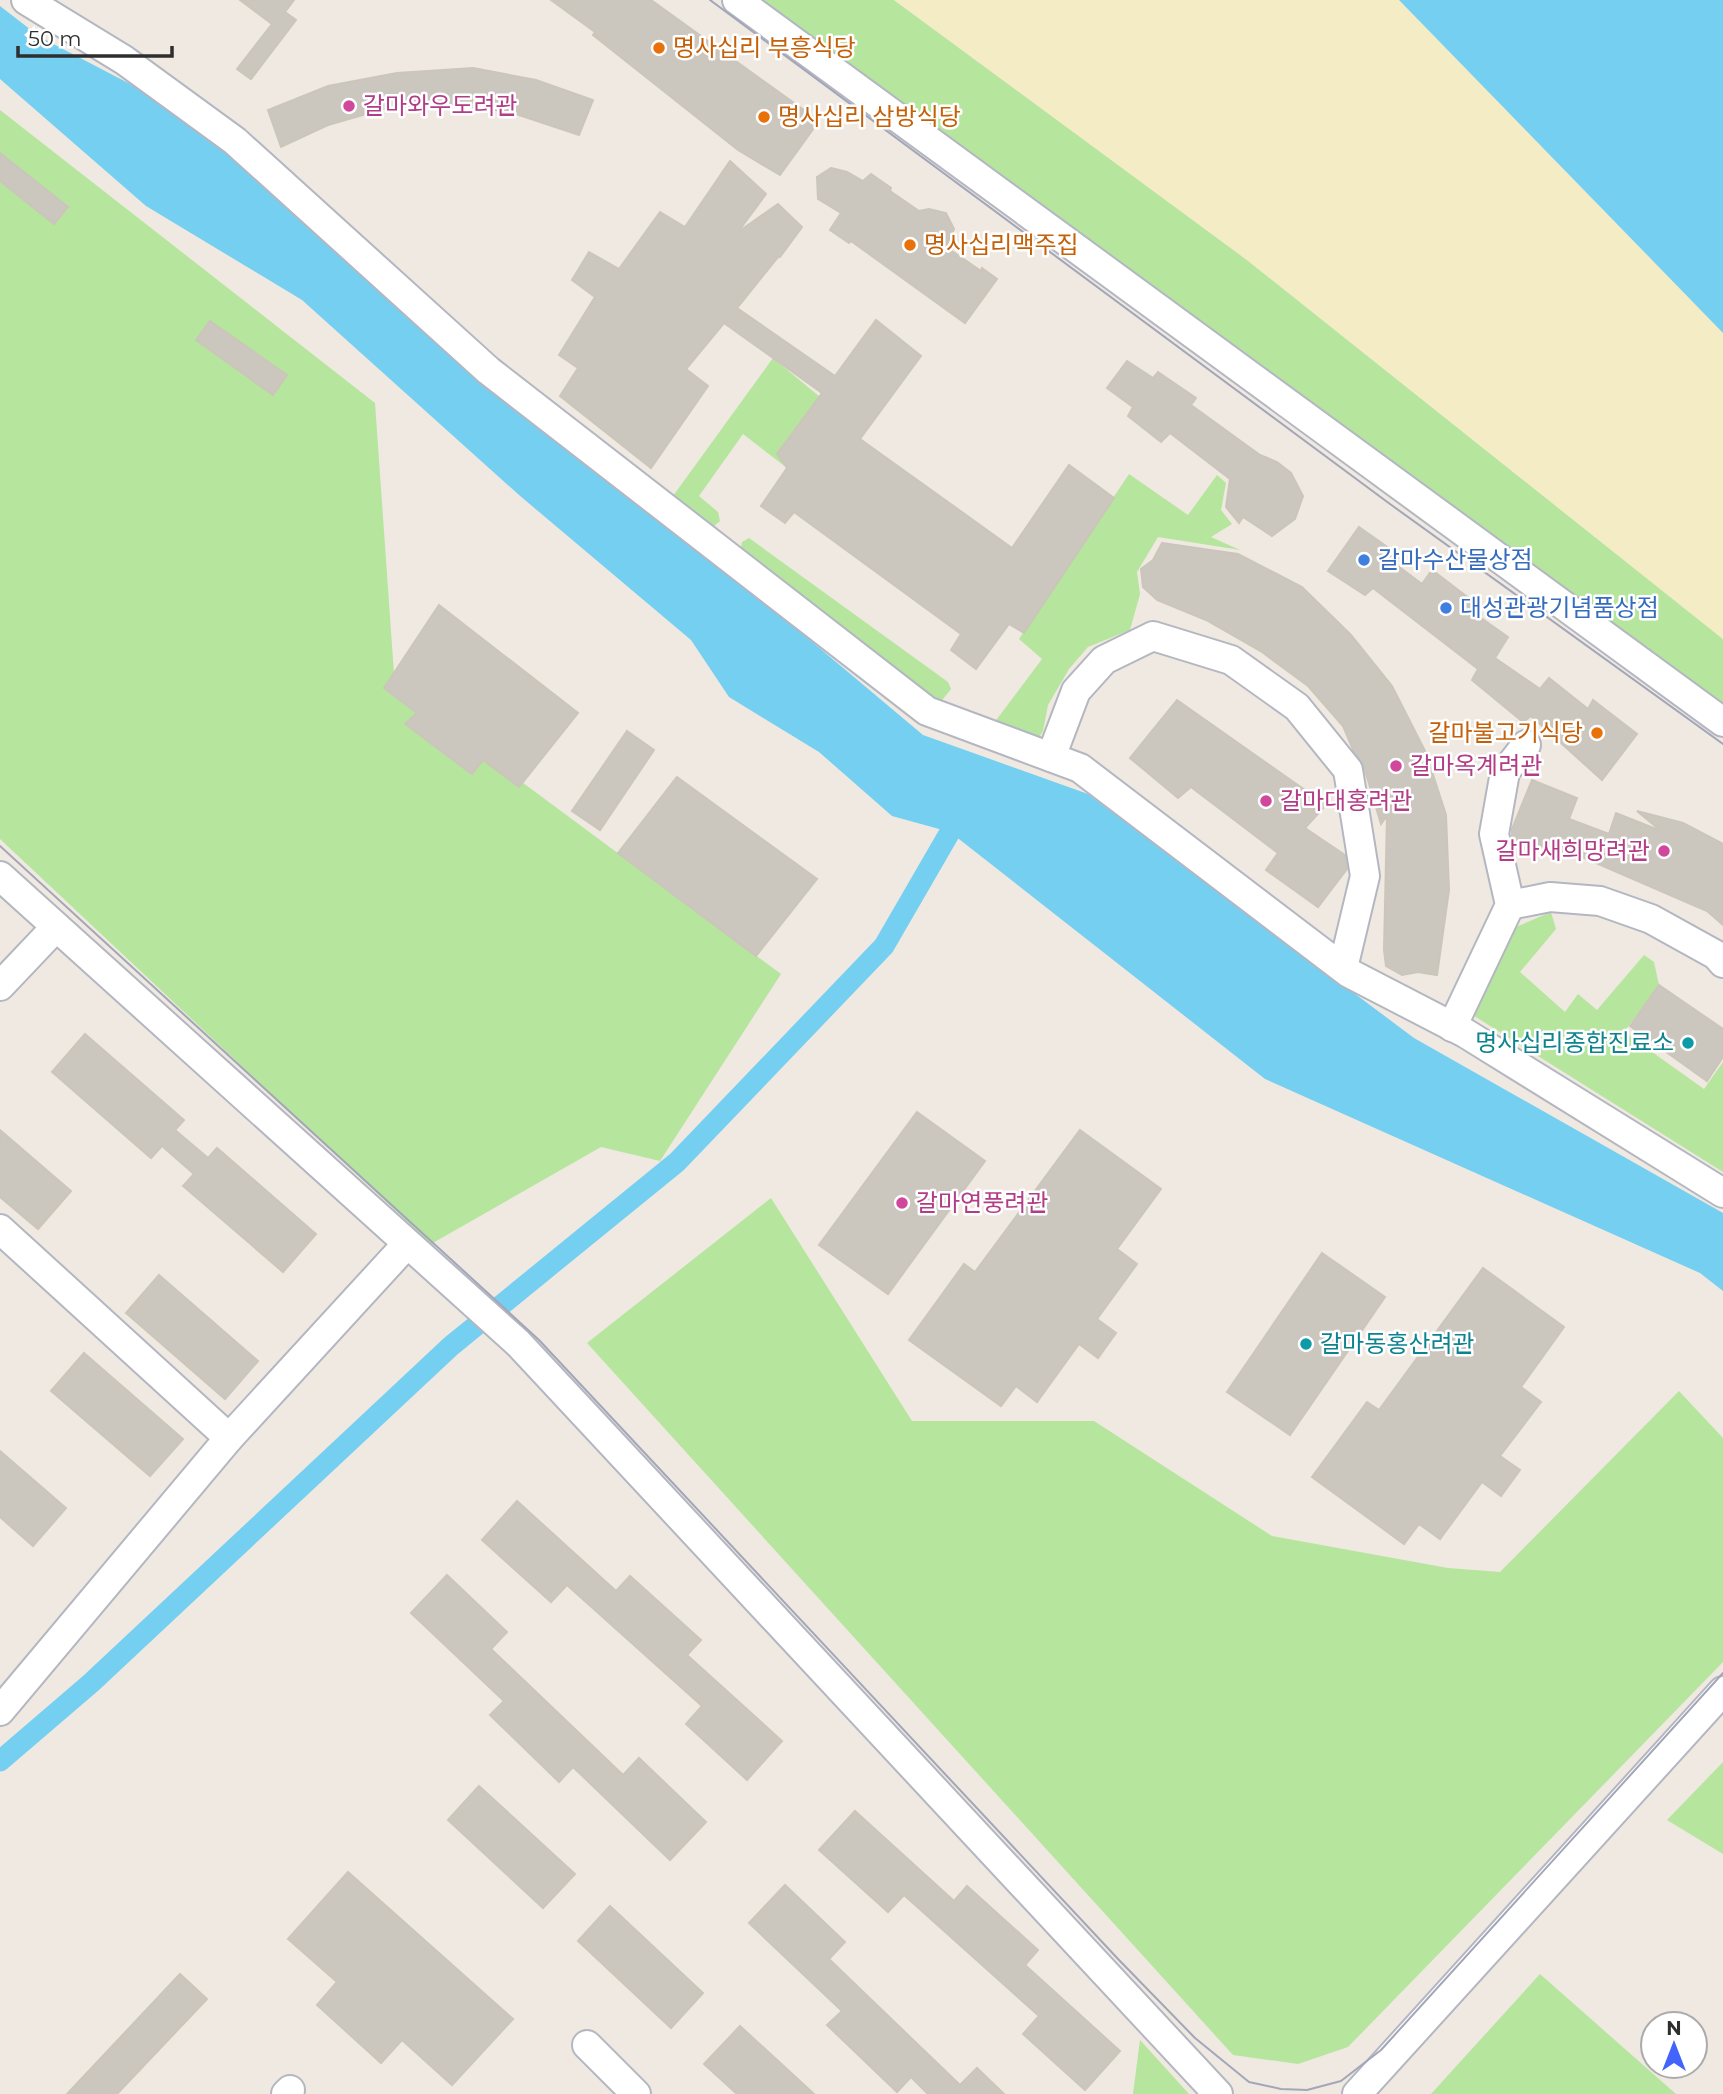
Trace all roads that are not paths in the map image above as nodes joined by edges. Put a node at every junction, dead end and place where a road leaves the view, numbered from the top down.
1 (26, 0) edge
2 (737, 0) edge
3 (1723, 722) edge
4 (1526, 745) dead end
5 (1051, 757) junction
6 (0, 876) edge
7 (1510, 905) junction
8 (56, 927) junction
9 (1723, 963) edge
10 (1343, 968) junction
11 (0, 986) edge
12 (1452, 1027) junction
13 (1723, 1193) edge
14 (0, 1229) edge
15 (407, 1244) junction
16 (229, 1438) junction
17 (1723, 1691) edge
18 (0, 1711) edge
19 (587, 2045) dead end
20 (636, 2094) edge
21 (1218, 2094) edge
22 (1357, 2094) edge

1 - 5 street
2 - 3 street
4 - 7 street
5 - 10 street
5 - 10 street
6 - 8 street
7 - 9 street
7 - 12 street
8 - 11 street
8 - 15 street
10 - 12 street
12 - 13 street
14 - 16 street
15 - 16 street
15 - 21 street
16 - 18 street
17 - 22 street
19 - 20 street

